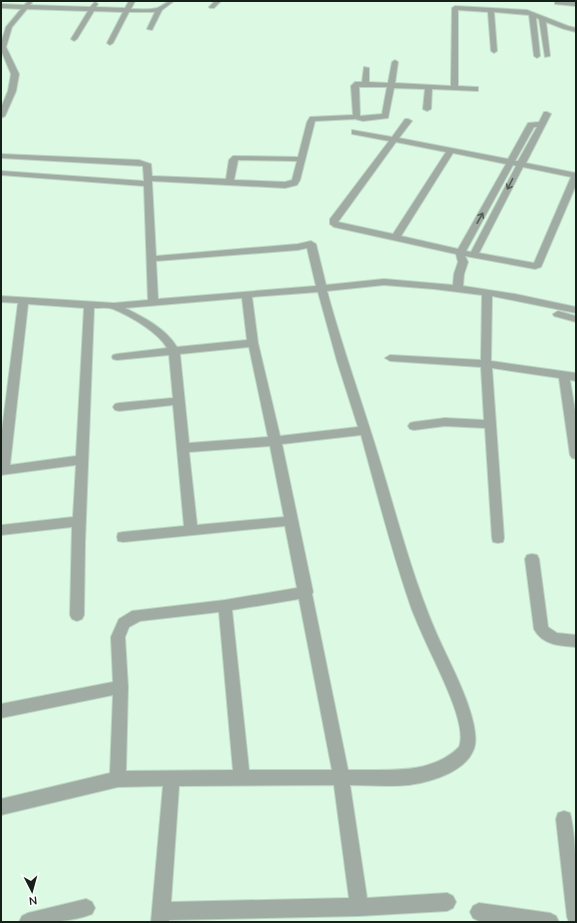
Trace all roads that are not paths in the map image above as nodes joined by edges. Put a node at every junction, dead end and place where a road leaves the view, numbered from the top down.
1 (31, 1) edge
2 (97, 1) edge
3 (132, 1) edge
4 (171, 1) edge
5 (218, 1) edge
6 (557, 3) dead end
7 (576, 4) edge
8 (1, 6) edge
9 (26, 7) junction
10 (212, 7) dead end
11 (92, 9) junction
12 (127, 10) junction
13 (159, 10) junction
14 (491, 10) junction
15 (532, 14) junction
16 (542, 18) junction
17 (150, 29) dead end
18 (576, 30) edge
19 (74, 39) dead end
20 (110, 43) dead end
21 (536, 46) junction
22 (546, 46) junction
23 (2, 48) edge
24 (494, 50) dead end
25 (537, 56) dead end
26 (547, 56) dead end
27 (395, 62) dead end
28 (366, 68) dead end
29 (365, 84) junction
30 (390, 85) junction
31 (429, 87) junction
32 (455, 88) junction
33 (475, 89) dead end
34 (3, 106) edge
35 (427, 109) dead end
36 (547, 114) dead end
37 (1, 116) edge
38 (355, 117) junction
39 (408, 122) dead end
40 (541, 124) junction
41 (355, 132) dead end
42 (395, 139) junction
43 (451, 150) junction
44 (1, 156) edge
45 (301, 159) junction
46 (511, 162) junction
47 (520, 164) junction
48 (104, 171) junction
49 (1, 173) edge
50 (576, 175) edge
51 (148, 181) junction
52 (230, 182) junction
53 (395, 238) junction
54 (461, 252) junction
55 (474, 255) junction
56 (152, 259) junction
57 (462, 262) junction
58 (355, 286) junction
59 (458, 288) junction
60 (321, 289) junction
61 (247, 295) junction
62 (487, 296) junction
63 (1, 299) edge
64 (23, 300) junction
65 (153, 303) junction
66 (89, 305) junction
67 (114, 306) junction
68 (576, 310) edge
69 (576, 319) edge
70 (253, 343) junction
71 (174, 350) junction
72 (117, 357) dead end
73 (390, 358) dead end
74 (486, 364) junction
75 (564, 375) junction
76 (576, 377) edge
77 (179, 401) junction
78 (119, 407) dead end
79 (490, 424) junction
80 (414, 426) dead end
81 (365, 430) junction
82 (275, 441) junction
83 (183, 448) junction
84 (576, 455) edge
85 (81, 460) junction
86 (2, 471) edge
87 (79, 521) junction
88 (291, 521) junction
89 (2, 530) dead end
90 (191, 531) junction
91 (123, 537) dead end
92 (498, 538) dead end
93 (532, 559) dead end
94 (306, 592) junction
95 (225, 606) junction
96 (77, 616) dead end
97 (576, 641) edge
98 (121, 687) junction
99 (1, 711) edge
100 (341, 776) junction
101 (242, 778) junction
102 (118, 779) junction
103 (172, 779) junction
104 (1, 807) edge
105 (564, 819) dead end
106 (447, 902) dead end
107 (359, 907) junction
108 (86, 908) dead end
109 (479, 912) dead end
110 (161, 916) edge
111 (576, 917) edge
112 (28, 922) edge
113 (550, 922) edge

1 - 9 street
2 - 11 street
3 - 12 street
4 - 13 street
5 - 10 street
6 - 7 street
8 - 9 street
9 - 11 street
9 - 23 street
11 - 12 street
11 - 19 street
12 - 13 street
12 - 20 street
13 - 17 street
14 - 15 street
14 - 24 street
14 - 32 street
15 - 16 street
15 - 21 street
16 - 18 street
16 - 22 street
21 - 22 street
21 - 25 street
22 - 26 street
23 - 34 street
27 - 30 street
28 - 29 street
29 - 30 street
29 - 38 street
30 - 31 street
30 - 38 street
31 - 32 street
31 - 35 street
32 - 33 street
34 - 37 street
36 - 40 street
38 - 45 street
39 - 42 street
40 - 46 street
40 - 47 street
41 - 42 street
42 - 43 street
42 - 53 street
43 - 46 street
43 - 53 street
44 - 48 street
45 - 52 street
45 - 52 street
46 - 47 street
54 -> 46 street
47 - 50 street
47 -> 55 street
48 - 49 street
48 - 51 street
48 - 51 street
50 - 55 street
51 - 52 street
51 - 56 street
53 - 54 street
54 - 55 street
54 - 57 street
55 - 57 street
56 - 60 street
56 - 65 street
57 - 59 street
58 - 59 street
58 - 60 street
58 - 62 street
59 - 62 street
60 - 61 street
60 - 81 street
61 - 65 street
61 - 70 street
62 - 68 street
62 - 69 street
62 - 74 street
63 - 64 street
64 - 66 street
64 - 86 street
65 - 67 street
66 - 67 street
66 - 85 street
67 - 71 street
70 - 71 street
70 - 82 street
71 - 72 street
71 - 77 street
73 - 74 street
74 - 75 street
74 - 79 street
75 - 76 street
75 - 84 street
77 - 78 street
77 - 83 street
79 - 80 street
79 - 92 street
81 - 82 street
81 - 100 street
82 - 83 street
82 - 88 street
83 - 90 street
85 - 86 street
85 - 87 street
87 - 89 street
87 - 96 street
88 - 90 street
88 - 94 street
90 - 91 street
93 - 97 street
94 - 95 street
94 - 100 street
95 - 98 street
95 - 101 street
98 - 99 street
98 - 102 street
100 - 101 street
100 - 107 street
101 - 103 street
102 - 103 street
102 - 104 street
103 - 110 street
105 - 111 street
106 - 107 street
107 - 110 street
108 - 112 street
109 - 113 street

